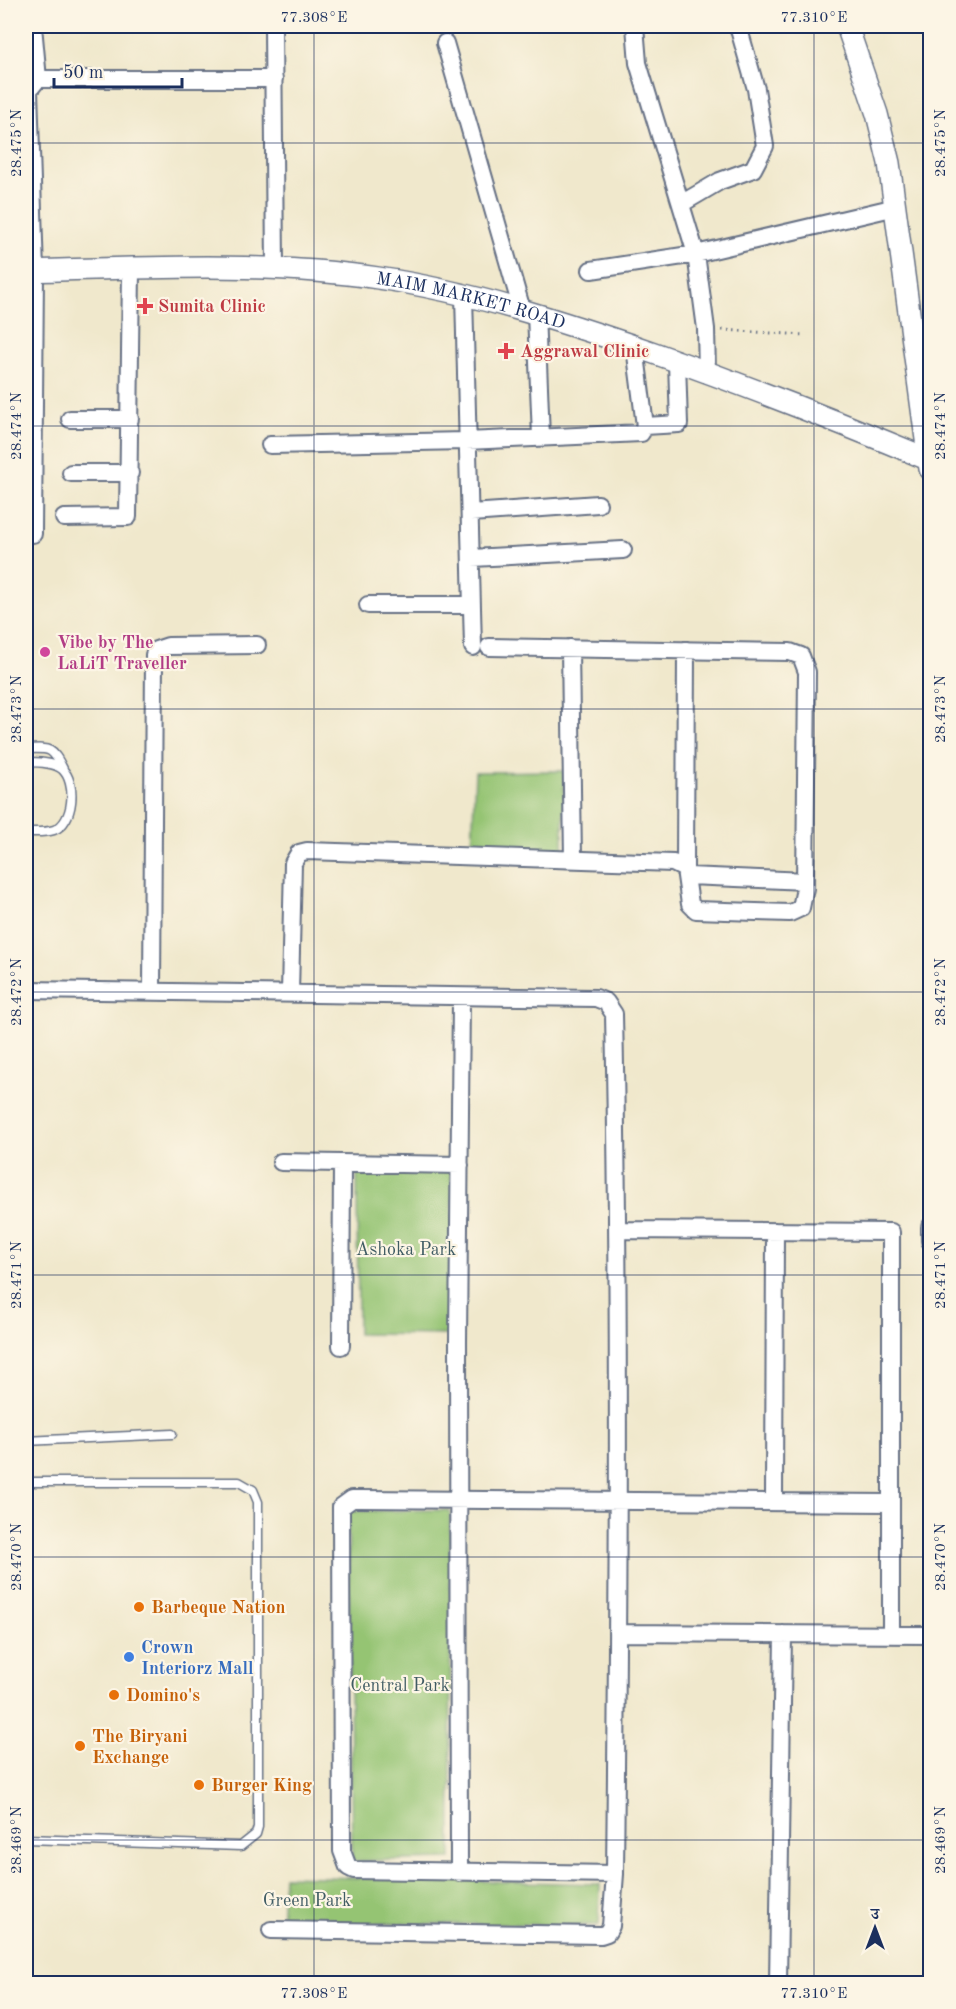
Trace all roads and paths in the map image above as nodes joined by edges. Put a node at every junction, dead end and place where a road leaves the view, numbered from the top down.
1 (33, 26) edge
2 (273, 26) edge
3 (635, 26) edge
4 (738, 26) edge
5 (847, 26) edge
6 (445, 43) dead end
7 (38, 79) junction
8 (274, 79) junction
9 (681, 204) junction
10 (896, 207) junction
11 (29, 218) edge
12 (696, 254) junction
13 (131, 269) junction
14 (274, 269) junction
15 (591, 270) dead end
16 (30, 271) edge
17 (464, 295) junction
18 (529, 311) junction
19 (706, 329) junction
20 (805, 335) dead end
21 (635, 347) junction
22 (677, 362) junction
23 (707, 372) junction
24 (70, 419) dead end
25 (130, 419) junction
26 (645, 426) junction
27 (541, 437) junction
28 (466, 441) junction
29 (270, 445) dead end
30 (930, 463) edge
31 (71, 473) dead end
32 (130, 473) junction
33 (598, 504) dead end
34 (471, 513) junction
35 (64, 518) dead end
36 (33, 534) dead end
37 (623, 550) dead end
38 (471, 558) junction
39 (368, 605) dead end
40 (472, 605) junction
41 (257, 645) dead end
42 (570, 648) junction
43 (686, 650) junction
44 (26, 749) edge
45 (26, 762) edge
46 (63, 770) junction
47 (26, 832) edge
48 (573, 859) junction
49 (687, 873) junction
50 (805, 881) junction
51 (26, 990) edge
52 (152, 991) junction
53 (290, 993) junction
54 (461, 997) junction
55 (281, 1162) dead end
56 (342, 1163) junction
57 (460, 1165) junction
58 (930, 1227) edge
59 (618, 1230) junction
60 (775, 1231) junction
61 (930, 1241) edge
62 (341, 1346) dead end
63 (172, 1434) dead end
64 (26, 1441) edge
65 (26, 1482) edge
66 (459, 1499) junction
67 (618, 1500) junction
68 (774, 1501) junction
69 (889, 1503) junction
70 (617, 1633) junction
71 (891, 1633) junction
72 (783, 1634) junction
73 (930, 1635) edge
74 (26, 1839) edge
75 (459, 1873) junction
76 (615, 1874) junction
77 (271, 1930) dead end
78 (778, 1983) edge

1 - 7 street
2 - 8 street
3 - 9 street
4 - 9 street
5 - 10 street
6 - 18 street
7 - 8 street
7 - 11 street
8 - 14 street
9 - 12 street
10 - 12 street
10 - 30 street
11 - 16 street
12 - 15 street
12 - 19 street
13 - 14 street, MAIM MARKET ROAD
13 - 16 street, MAIM MARKET ROAD
13 - 25 street
14 - 17 street, MAIM MARKET ROAD
16 - 36 street
17 - 18 street, MAIM MARKET ROAD
17 - 28 street
18 - 21 street, MAIM MARKET ROAD
18 - 27 street
19 - 20 path
19 - 23 street
21 - 22 street, MAIM MARKET ROAD
21 - 26 street
22 - 23 street, MAIM MARKET ROAD
22 - 26 street
23 - 30 street, MAIM MARKET ROAD
24 - 25 street
25 - 32 street
26 - 27 street
27 - 28 street
28 - 29 street
28 - 34 street
31 - 32 street
32 - 35 street
33 - 34 street
34 - 38 street
37 - 38 street
38 - 40 street
39 - 40 street
40 - 42 street
41 - 52 street
42 - 43 street
42 - 48 street
43 - 49 street
43 - 50 street
44 - 46 lane
45 - 46 lane
46 - 47 lane
48 - 49 street
48 - 53 street
49 - 50 street
49 - 50 street
51 - 52 street
52 - 53 street
53 - 54 street
54 - 57 street
54 - 59 street
55 - 56 street
56 - 57 street
56 - 62 street
57 - 66 street
58 - 61 street
59 - 60 street
59 - 67 street
60 - 68 street
60 - 69 street
63 - 64 lane
65 - 74 lane
66 - 67 street
66 - 75 street
66 - 75 street
67 - 68 street
67 - 70 street
68 - 69 street
69 - 71 street
70 - 72 street
70 - 76 street
71 - 72 street
71 - 73 street
72 - 78 street
75 - 76 street
76 - 77 street

